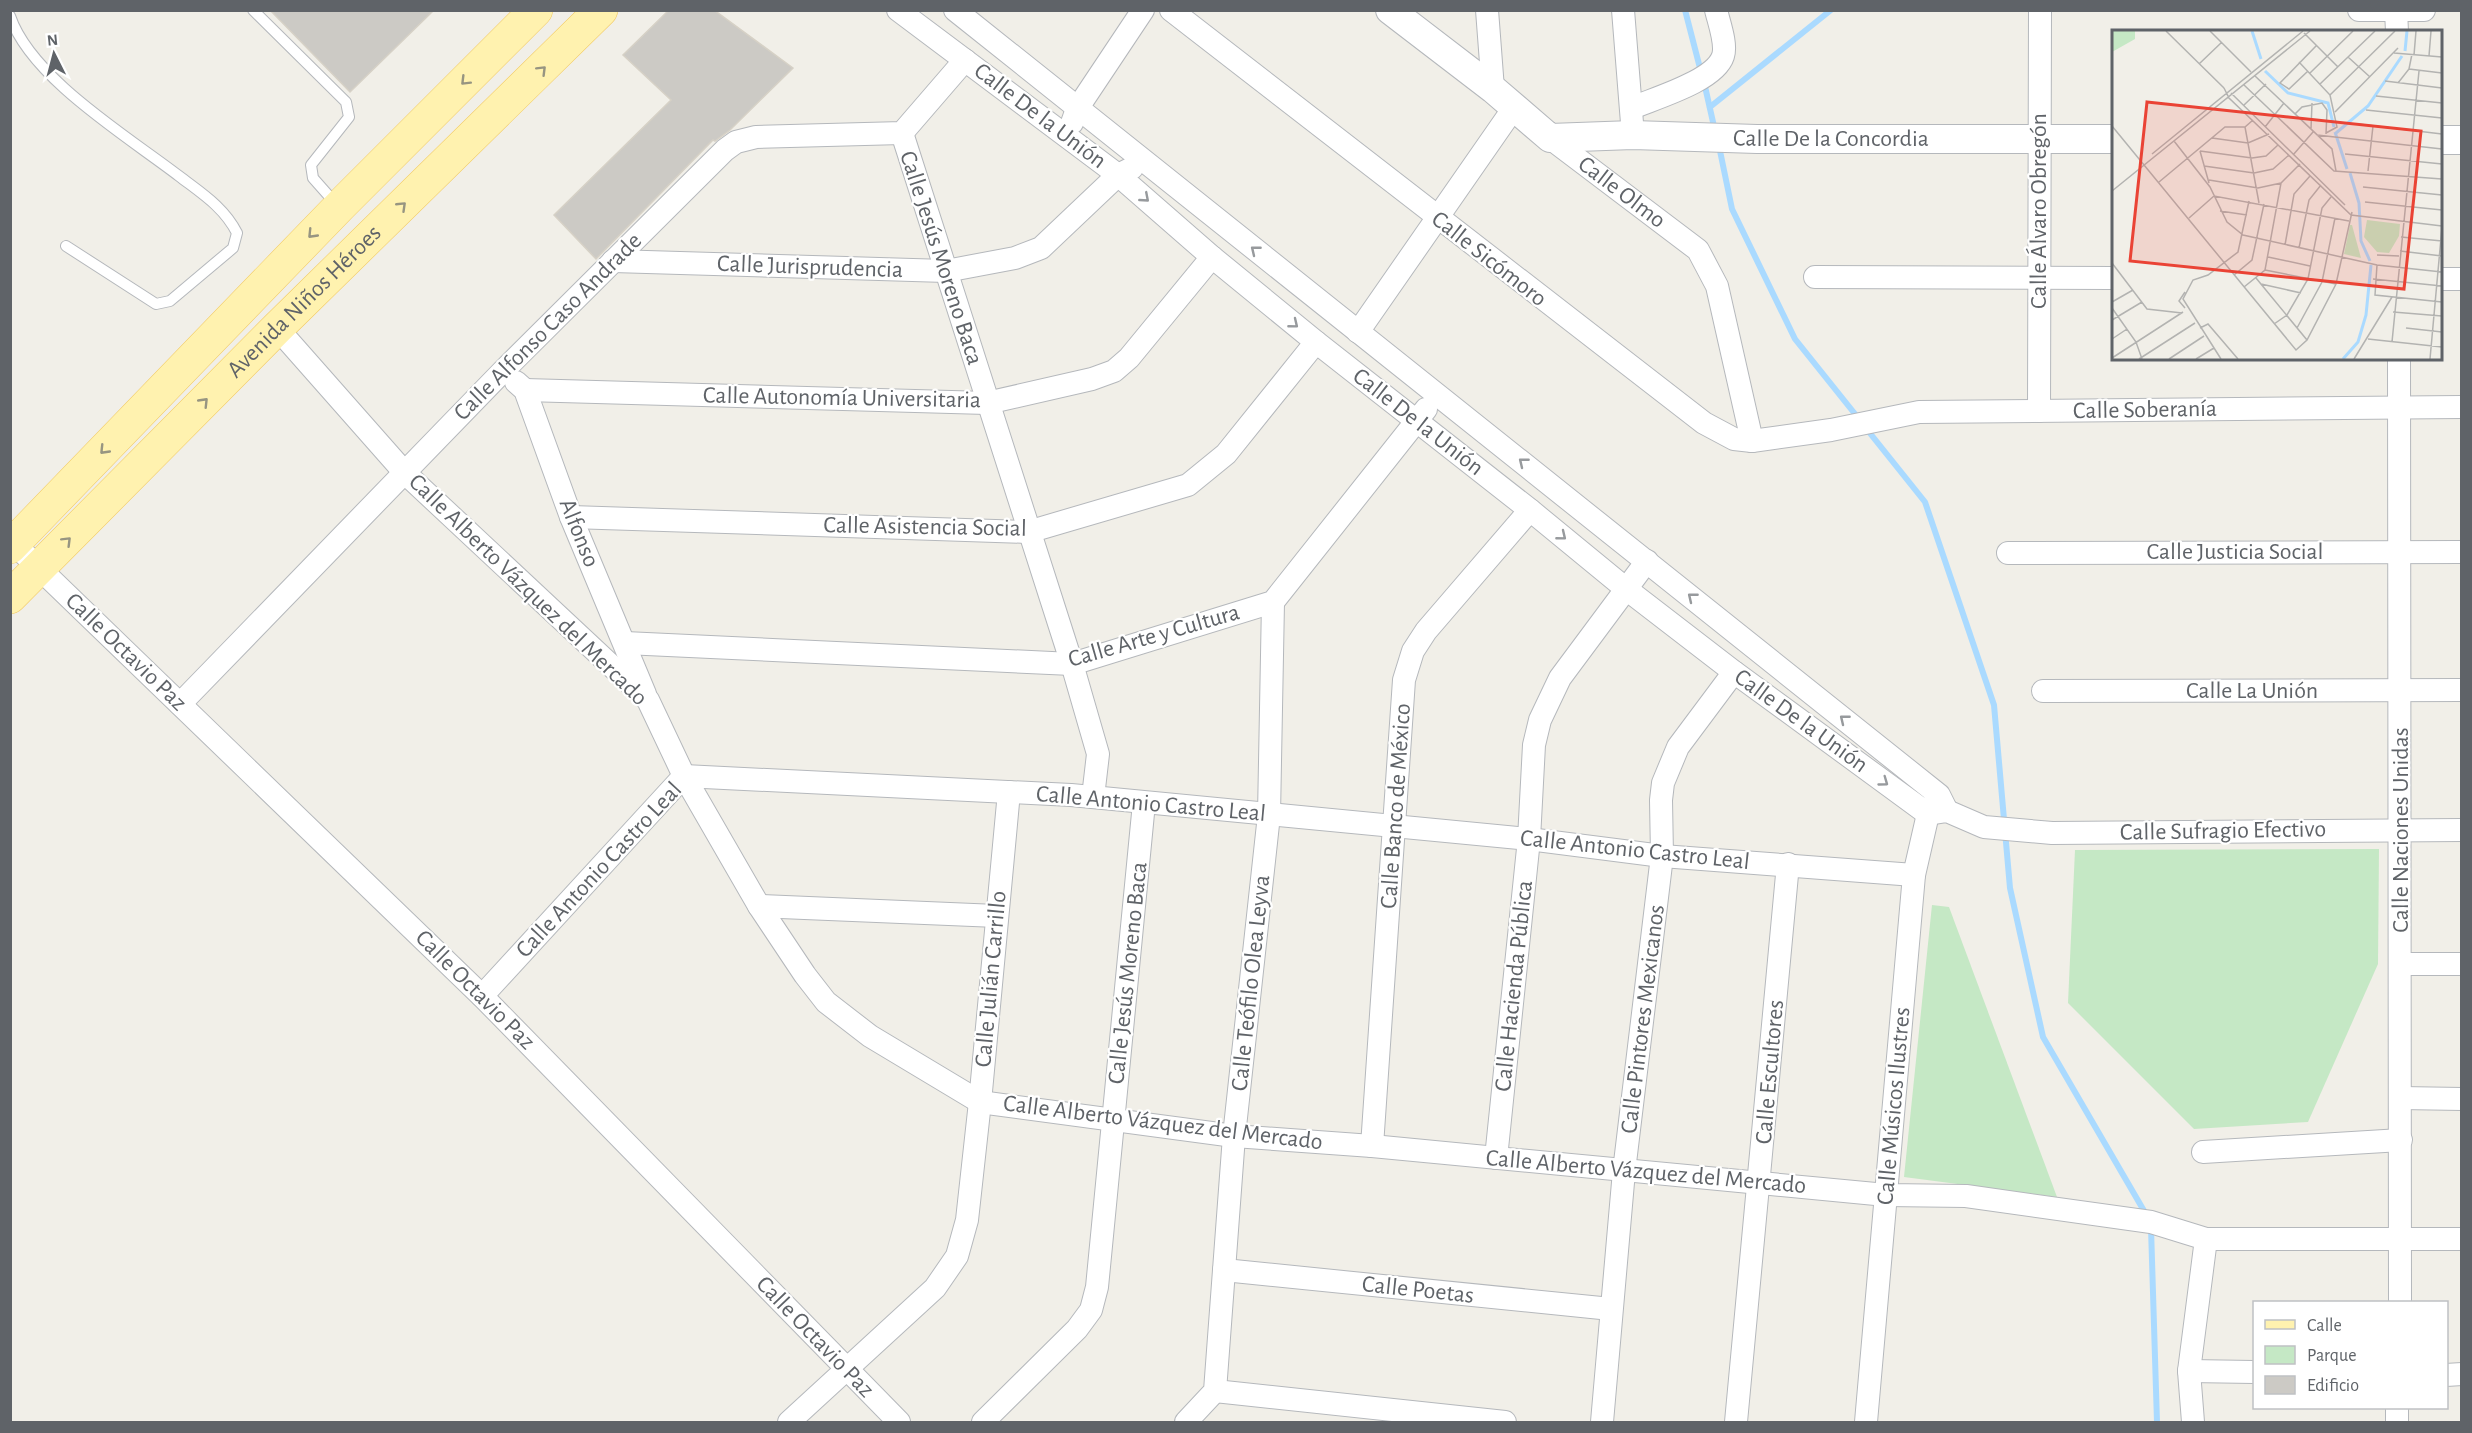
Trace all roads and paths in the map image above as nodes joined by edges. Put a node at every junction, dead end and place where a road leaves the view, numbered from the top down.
1 (253, 10) edge
2 (536, 10) edge
3 (601, 10) edge
4 (898, 10) edge
5 (955, 10) edge
6 (1143, 10) edge
7 (1172, 10) edge
8 (1390, 10) edge
9 (1487, 10) edge
10 (1623, 10) edge
11 (1716, 10) edge
12 (2040, 10) edge
13 (2359, 10) edge
14 (2424, 10) edge
15 (2396, 11) edge
16 (10, 16) edge
17 (2397, 30) edge
18 (964, 60) junction
19 (1493, 89) junction
20 (1077, 109) junction
21 (1514, 109) junction
22 (1632, 122) junction
23 (902, 133) junction
24 (1068, 136) junction
25 (1550, 138) junction
26 (2039, 139) junction
27 (2112, 139) edge
28 (2442, 140) edge
29 (2462, 140) edge
30 (1144, 162) junction
31 (1118, 175) junction
32 (339, 207) junction
33 (1436, 218) junction
34 (66, 246) dead end
35 (1212, 257) junction
36 (613, 261) junction
37 (946, 271) junction
38 (1815, 277) dead end
39 (2039, 277) junction
40 (2112, 278) edge
41 (2442, 279) edge
42 (2462, 279) edge
43 (277, 328) junction
44 (1358, 332) junction
45 (1316, 342) junction
46 (2400, 360) edge
47 (503, 371) junction
48 (525, 390) junction
49 (1439, 395) junction
50 (987, 403) junction
51 (2400, 407) junction
52 (2462, 407) edge
53 (2038, 411) junction
54 (139, 414) junction
55 (1416, 420) junction
56 (1831, 430) joint
57 (166, 441) junction
58 (1752, 441) junction
59 (405, 473) junction
60 (1530, 510) junction
61 (571, 517) junction
62 (1028, 532) junction
63 (12, 544) edge
64 (2398, 551) junction
65 (2462, 552) edge
66 (2008, 553) dead end
67 (1647, 561) junction
68 (40, 569) junction
69 (1625, 588) junction
70 (10, 597) edge
71 (1273, 602) junction
72 (625, 643) junction
73 (1072, 664) junction
74 (1734, 672) junction
75 (2400, 690) junction
76 (2462, 690) edge
77 (2043, 691) dead end
78 (648, 700) junction
79 (180, 704) junction
80 (684, 776) junction
81 (1009, 792) junction
82 (1093, 797) junction
83 (1144, 803) junction
84 (1938, 807) junction
85 (1269, 815) junction
86 (1395, 826) junction
87 (1984, 827) joint
88 (2400, 830) junction
89 (2462, 830) edge
90 (1529, 839) junction
91 (1662, 856) junction
92 (1788, 864) junction
93 (1914, 875) junction
94 (759, 906) junction
95 (997, 916) junction
96 (2401, 964) junction
97 (2462, 964) edge
98 (482, 996) junction
99 (2401, 1098) junction
100 (2462, 1099) edge
101 (980, 1102) junction
102 (1114, 1122) junction
103 (1234, 1136) junction
104 (2401, 1140) junction
105 (1372, 1146) junction
106 (2203, 1152) dead end
107 (1496, 1158) junction
108 (1624, 1171) junction
109 (1760, 1183) junction
110 (1886, 1195) junction
111 (2206, 1239) junction
112 (2401, 1239) junction
113 (2462, 1239) edge
114 (1224, 1270) junction
115 (2400, 1301) edge
116 (1611, 1309) junction
117 (847, 1371) junction
118 (2189, 1371) junction
119 (2253, 1372) edge
120 (1215, 1390) junction
121 (789, 1422) edge
122 (899, 1422) edge
123 (983, 1422) edge
124 (1186, 1422) edge
125 (1505, 1422) edge
126 (1602, 1422) edge
127 (1736, 1422) edge
128 (1866, 1422) edge
129 (2193, 1422) edge

1 - 32 lane
2 -> 32 main road, Avenida Niños Héroes
43 -> 3 main road, Avenida Niños Héroes
4 - 18 street, Calle De la Unión
5 - 20 street, Calle De la Unión
6 - 20 street
7 - 33 street, Calle Sicómoro
8 - 19 street, Calle Olmo
9 - 19 street
10 - 22 street
11 - 22 street
12 - 26 street, Calle Álvaro Obregón
13 - 15 street
14 - 15 street
15 - 17 street
16 - 34 lane
18 - 23 street
18 - 24 street, Calle De la Unión
19 - 21 street, Calle Olmo
20 - 24 street
20 - 30 street, Calle De la Unión
21 - 25 street, Calle Olmo
21 - 33 street
22 - 25 street, Calle De la Concordia
22 - 26 street, Calle De la Concordia
23 - 36 street, Calle Alfonso Caso Andrade
23 - 37 street, Calle Jesús Moreno Baca
24 - 31 street, Calle De la Unión
25 - 58 street, Calle Olmo
26 - 27 street, Calle De la Concordia
26 - 39 street, Calle Álvaro Obregón
28 - 29 street
30 - 31 street, Calle Jurisprudencia
44 -> 30 street, Calle De la Unión
31 -> 35 street, Calle De la Unión
31 - 37 street, Calle Jurisprudencia
32 -> 54 main road, Avenida Niños Héroes
33 - 44 street
33 - 58 street, Calle Sicómoro
35 -> 45 street, Calle De la Unión
35 - 50 street, Calle Autonomía Universitaria
36 - 37 street, Calle Jurisprudencia
36 - 47 street, Calle Alfonso Caso Andrade
37 - 50 street, Calle Jesús Moreno Baca
38 - 39 street
39 - 40 street
39 - 53 street, Calle Álvaro Obregón
41 - 42 street
57 -> 43 main road, Avenida Niños Héroes
43 - 59 street, Calle Alberto Vázquez del Mercado
44 - 49 street, Calle De la Unión
45 - 55 street, Calle De la Unión
45 - 62 street, Calle Asistencia Social
46 - 51 street, Calle Naciones Unidas
47 - 48 street, Alfonso
47 - 59 street, Calle Alfonso Caso Andrade
48 - 50 street, Calle Autonomía Universitaria
48 - 61 street, Alfonso
49 - 55 street, Calle Arte y Cultura
67 -> 49 street, Calle De la Unión
50 - 62 street, Calle Jesús Moreno Baca
51 - 52 street, Calle Soberanía
51 - 53 street, Calle Soberanía
51 - 64 street, Calle Naciones Unidas
53 - 56 street, Calle Soberanía
54 - 57 main road
54 -> 63 main road, Avenida Niños Héroes
55 - 60 street, Calle De la Unión
55 - 71 street, Calle Arte y Cultura
56 - 58 street, Calle Sicómoro
68 -> 57 main road, Avenida Niños Héroes
59 - 78 street, Calle Alberto Vázquez del Mercado
59 - 79 street, Calle Alfonso Caso Andrade
60 -> 69 street, Calle De la Unión
60 - 86 street, Calle Banco de México
61 - 62 street, Calle Asistencia Social
61 - 72 street, Alfonso
62 - 73 street, Calle Jesús Moreno Baca
63 - 68 street, Calle Octavio Paz
64 - 65 street, Calle Justicia Social
64 - 66 street, Calle Justicia Social
64 - 75 street, Calle Naciones Unidas
67 - 69 street, Calle Hacienda Pública
84 -> 67 street, Calle De la Unión
68 - 70 main road, Avenida Niños Héroes
68 - 79 street, Calle Octavio Paz
69 - 74 street, Calle De la Unión
69 - 90 street, Calle Hacienda Pública
71 - 73 street, Calle Arte y Cultura
71 - 85 street, Calle Teófilo Olea Leyva
72 - 73 street, Calle Arte y Cultura
72 - 78 street, Alfonso
73 - 82 street, Calle Jesús Moreno Baca
74 -> 84 street, Calle De la Unión
74 - 91 street, Calle Pintores Mexicanos
75 - 76 street, Calle La Unión
75 - 77 street, Calle La Unión
75 - 88 street, Calle Naciones Unidas
78 - 80 street, Calle Alberto Vázquez del Mercado
79 - 98 street, Calle Octavio Paz
80 - 81 street, Calle Antonio Castro Leal
80 - 94 street, Calle Alberto Vázquez del Mercado
80 - 98 street, Calle Antonio Castro Leal
81 - 82 street, Calle Antonio Castro Leal
81 - 95 street, Calle Julián Carrillo
82 - 83 street, Calle Antonio Castro Leal
83 - 85 street, Calle Antonio Castro Leal
83 - 102 street, Calle Jesús Moreno Baca
84 - 87 street, Calle De la Unión
84 - 93 street, Calle Músicos Ilustres
85 - 86 street, Calle Antonio Castro Leal
85 - 103 street, Calle Teófilo Olea Leyva
86 - 90 street, Calle Antonio Castro Leal
86 - 105 street, Calle Banco de México
87 - 88 street, Calle Sufragio Efectivo
88 - 89 street, Calle Sufragio Efectivo
88 - 96 street, Calle Naciones Unidas
90 - 91 street, Calle Antonio Castro Leal
90 - 107 street, Calle Hacienda Pública
91 - 92 street, Calle Antonio Castro Leal
91 - 108 street, Calle Pintores Mexicanos
92 - 93 street, Calle Antonio Castro Leal
92 - 109 street, Calle Escultores
93 - 110 street, Calle Músicos Ilustres
94 - 95 street
94 - 101 street, Calle Alberto Vázquez del Mercado
95 - 101 street, Calle Julián Carrillo
96 - 97 street
96 - 99 street, Calle Naciones Unidas
98 - 117 street, Calle Octavio Paz
99 - 100 street
99 - 104 street, Calle Naciones Unidas
101 - 102 street, Calle Alberto Vázquez del Mercado
101 - 117 street, Calle Julián Carrillo
102 - 103 street, Calle Alberto Vázquez del Mercado
102 - 123 street, Calle Jesús Moreno Baca
103 - 105 street, Calle Alberto Vázquez del Mercado
103 - 114 street, Calle Teófilo Olea Leyva
104 - 106 street
104 - 112 street, Calle Naciones Unidas
105 - 107 street, Calle Alberto Vázquez del Mercado
107 - 108 street, Calle Alberto Vázquez del Mercado
108 - 109 street, Calle Alberto Vázquez del Mercado
108 - 116 street, Calle Pintores Mexicanos
109 - 110 street, Calle Alberto Vázquez del Mercado
109 - 127 street, Calle Escultores
110 - 111 street, Calle Alberto Vázquez del Mercado
110 - 128 street, Calle Músicos Ilustres
111 - 112 street, Calle Alberto Vázquez del Mercado
111 - 118 street
112 - 113 street, Calle Alberto Vázquez del Mercado
112 - 115 street, Calle Naciones Unidas
114 - 116 street, Calle Poetas
114 - 120 street, Calle Teófilo Olea Leyva
116 - 126 street, Calle Pintores Mexicanos
117 - 121 street, Calle Julián Carrillo
117 - 122 street, Calle Octavio Paz
118 - 119 street
118 - 129 street
120 - 124 street
120 - 125 street

